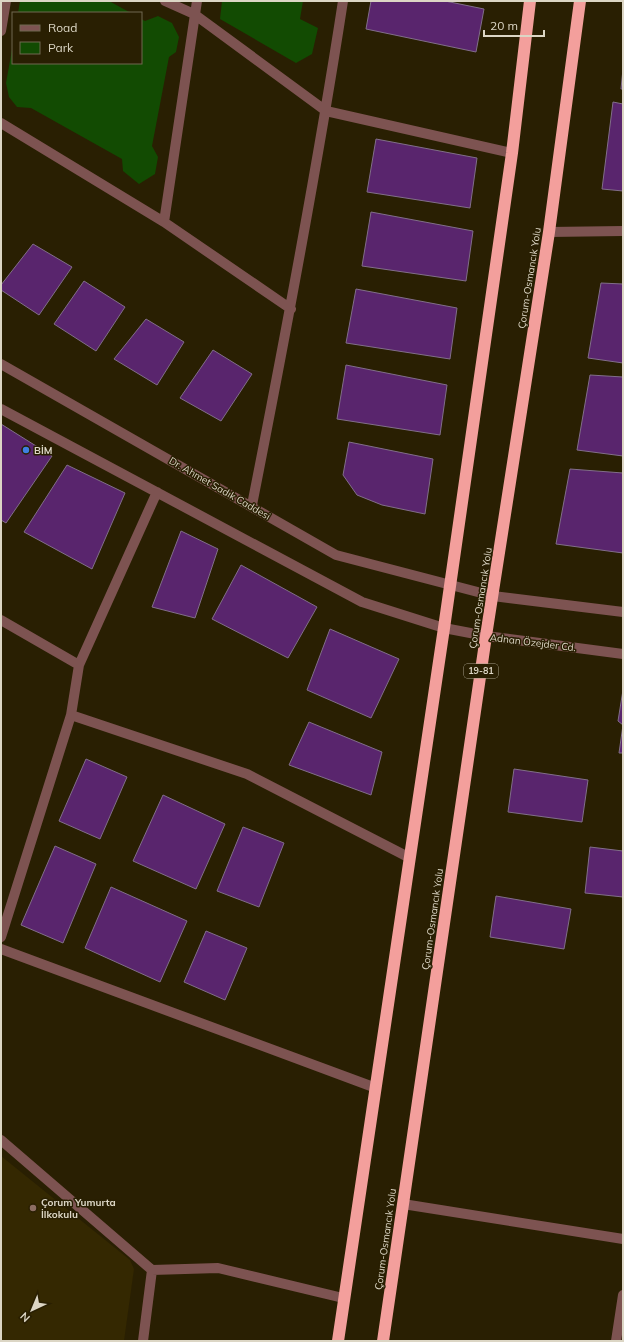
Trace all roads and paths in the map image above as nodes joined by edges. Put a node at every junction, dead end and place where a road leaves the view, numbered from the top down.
1 (6, 1) edge
2 (165, 1) edge
3 (197, 1) edge
4 (343, 1) edge
5 (530, 1) edge
6 (580, 1) edge
7 (194, 14) junction
8 (1, 31) edge
9 (326, 111) junction
10 (1, 123) edge
11 (512, 153) junction
12 (164, 222) junction
13 (623, 231) edge
14 (549, 232) junction
15 (291, 309) junction
16 (1, 364) edge
17 (1, 409) edge
18 (157, 492) junction
19 (252, 505) junction
20 (449, 585) junction
21 (493, 596) junction
22 (623, 612) edge
23 (1, 620) edge
24 (444, 628) junction
25 (486, 636) junction
26 (623, 654) edge
27 (79, 665) junction
28 (71, 715) junction
29 (410, 858) junction
30 (1, 937) edge
31 (1, 949) edge
32 (376, 1088) junction
33 (1, 1140) edge
34 (403, 1204) junction
35 (623, 1239) edge
36 (152, 1270) junction
37 (623, 1295) edge
38 (343, 1298) junction
39 (619, 1335) edge
40 (143, 1341) edge
41 (338, 1341) edge
42 (382, 1341) edge

1 - 8 street
2 - 7 street
3 - 7 street
4 - 9 street
5 - 11 highway
6 - 14 highway, Çorum-Osmancık Yolu / 19-81
7 - 9 street
7 - 12 street
9 - 11 street
9 - 15 street
10 - 12 street
11 - 20 highway
12 - 15 street
13 - 14 street
14 - 21 highway, Çorum-Osmancık Yolu / 19-81
15 - 19 street
16 - 19 street, Dr. Ahmet Sadık Caddesi
17 - 18 street
18 - 24 street
18 - 27 street
19 - 20 street, Dr. Ahmet Sadık Caddesi
20 - 21 street
20 - 24 highway
21 - 22 street
21 - 25 highway, Çorum-Osmancık Yolu / 19-81
23 - 27 street
24 - 25 street, Adnan Özejder Cd.
24 - 29 highway
25 - 26 street, Adnan Özejder Cd.
25 - 34 highway, Çorum-Osmancık Yolu / 19-81
27 - 28 street
28 - 29 street
28 - 30 street
29 - 32 highway
31 - 32 street
32 - 38 highway
33 - 36 street
34 - 35 street
34 - 42 highway, Çorum-Osmancık Yolu / 19-81
36 - 38 street
36 - 40 street
37 - 39 street
38 - 41 highway

